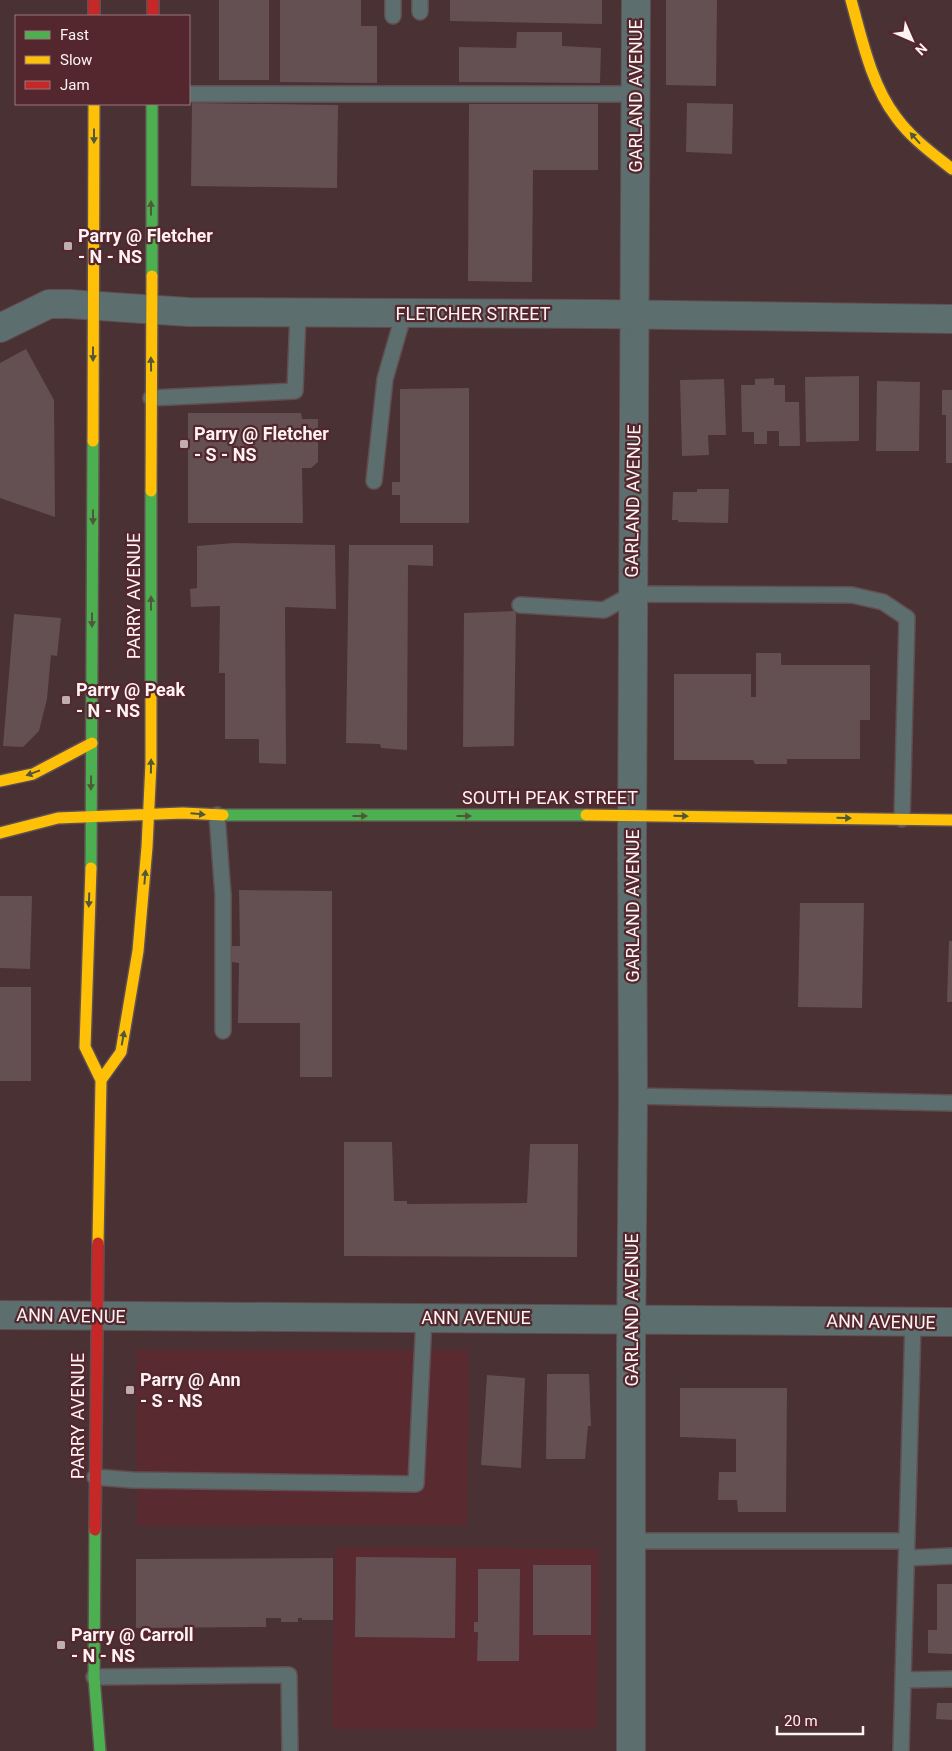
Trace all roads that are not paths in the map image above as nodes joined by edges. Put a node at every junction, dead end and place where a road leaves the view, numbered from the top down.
1 (94, 0) edge
2 (153, 0) edge
3 (393, 0) edge
4 (636, 0) edge
5 (851, 0) edge
6 (94, 15) edge
7 (153, 15) edge
8 (393, 16) dead end
9 (190, 94) edge
10 (636, 94) junction
11 (94, 105) edge
12 (152, 105) edge
13 (952, 169) edge
14 (93, 305) junction
15 (150, 310) junction
16 (298, 313) junction
17 (404, 314) junction
18 (635, 314) junction
19 (952, 319) edge
20 (0, 328) edge
21 (151, 398) junction
22 (374, 481) dead end
23 (632, 594) junction
24 (520, 605) dead end
25 (92, 744) junction
26 (0, 781) edge
27 (149, 814) junction
28 (217, 815) junction
29 (633, 815) junction
30 (91, 817) junction
31 (902, 819) junction
32 (952, 820) edge
33 (0, 833) edge
34 (223, 1031) dead end
35 (101, 1080) junction
36 (633, 1096) junction
37 (952, 1103) edge
38 (0, 1315) edge
39 (97, 1317) junction
40 (424, 1318) junction
41 (632, 1319) junction
42 (913, 1322) junction
43 (952, 1322) edge
44 (96, 1477) junction
45 (631, 1541) junction
46 (907, 1541) junction
47 (952, 1556) edge
48 (907, 1558) junction
49 (94, 1677) junction
50 (952, 1679) edge
51 (903, 1680) junction
52 (100, 1751) edge
53 (290, 1751) edge
54 (632, 1751) edge
55 (901, 1751) edge

1 - 6 main road
2 - 7 main road
3 - 8 lane
4 - 10 street, GARLAND AVENUE
13 -> 5 main road
9 - 10 lane
10 - 18 street, GARLAND AVENUE
11 -> 14 main road, PARRY AVENUE
15 -> 12 main road, PARRY AVENUE
14 - 15 street, FLETCHER STREET
14 - 20 street, FLETCHER STREET
14 -> 25 main road, PARRY AVENUE
15 - 16 street, FLETCHER STREET
21 -> 15 main road, PARRY AVENUE
16 - 17 street, FLETCHER STREET
16 - 21 lane
17 - 18 street, FLETCHER STREET
17 - 22 lane
18 - 19 street, FLETCHER STREET
18 - 23 street, GARLAND AVENUE
27 -> 21 main road, PARRY AVENUE
23 - 24 lane
23 - 29 street, GARLAND AVENUE
23 - 31 lane
25 -> 26 main road
25 -> 30 main road, PARRY AVENUE
27 -> 28 main road, SOUTH PEAK STREET
27 - 30 main road, SOUTH PEAK STREET
35 -> 27 main road, PARRY AVENUE
28 -> 29 main road, SOUTH PEAK STREET
28 - 34 lane
29 -> 31 main road, SOUTH PEAK STREET
29 - 36 street, GARLAND AVENUE
30 - 33 main road, SOUTH PEAK STREET
30 -> 35 main road, PARRY AVENUE
31 - 32 main road, SOUTH PEAK STREET
35 - 39 main road, PARRY AVENUE
36 - 37 lane
36 - 41 street, GARLAND AVENUE
38 - 39 street, ANN AVENUE
39 - 40 street, ANN AVENUE
39 - 44 main road, PARRY AVENUE
40 - 41 street, ANN AVENUE
40 - 44 lane
41 - 42 street, ANN AVENUE
41 - 45 street, GARLAND AVENUE
42 - 43 street, ANN AVENUE
42 - 46 lane
44 - 49 main road, PARRY AVENUE
45 - 46 lane
45 - 54 street, GARLAND AVENUE
46 - 48 lane
47 - 48 lane
48 - 51 lane
49 - 52 main road, PARRY AVENUE
49 - 53 lane
50 - 51 lane
51 - 55 lane

